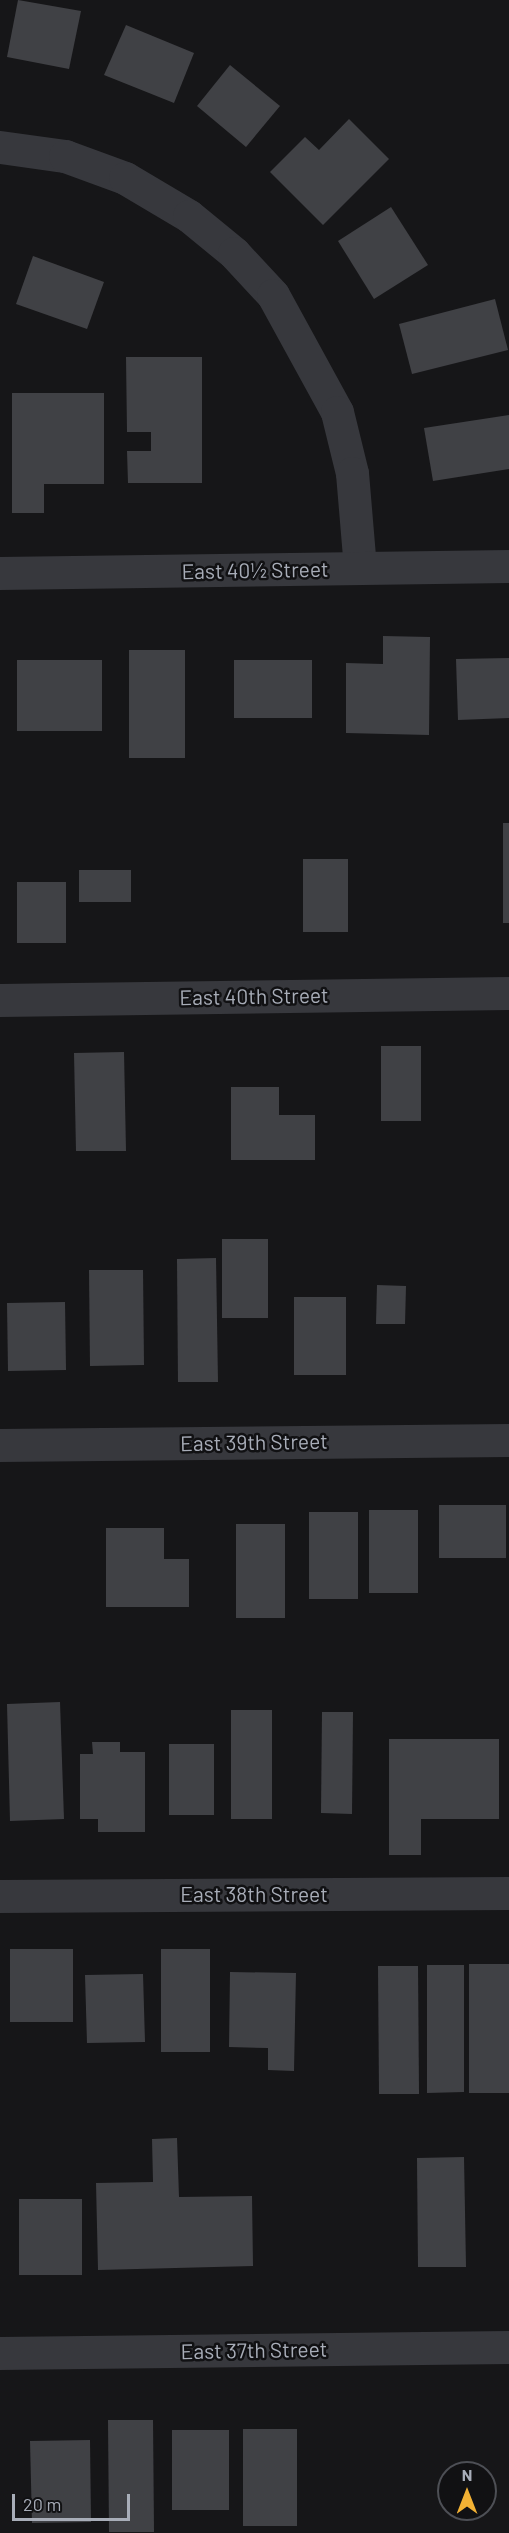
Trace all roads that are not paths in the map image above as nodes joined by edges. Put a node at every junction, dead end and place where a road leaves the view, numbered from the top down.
1 (0, 147) edge
2 (509, 566) edge
3 (360, 568) junction
4 (0, 573) edge
5 (509, 993) edge
6 (0, 1000) edge
7 (509, 1440) edge
8 (0, 1445) edge
9 (509, 1893) edge
10 (0, 1896) edge
11 (509, 2347) edge
12 (0, 2353) edge

1 - 3 street
2 - 3 street, East 40½ Street
3 - 4 street, East 40½ Street
5 - 6 street, East 40th Street
7 - 8 street, East 39th Street
9 - 10 street, East 38th Street
11 - 12 street, East 37th Street

